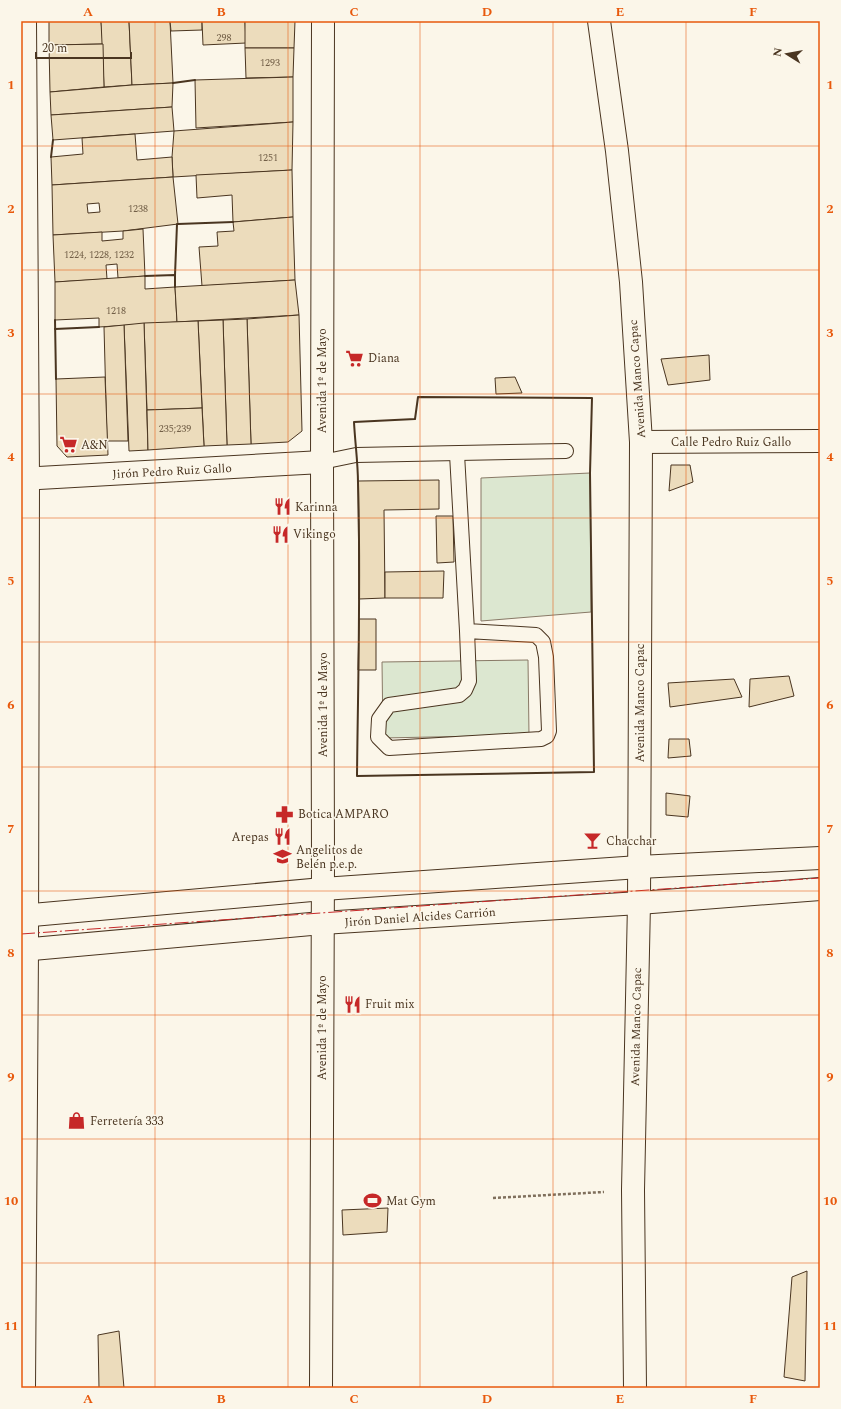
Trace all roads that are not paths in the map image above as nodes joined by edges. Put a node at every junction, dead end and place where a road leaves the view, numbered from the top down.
1 (25, 21) edge
2 (323, 21) edge
3 (599, 21) edge
4 (820, 441) edge
5 (641, 442) junction
6 (566, 451) dead end
7 (457, 454) junction
8 (322, 462) junction
9 (24, 479) edge
10 (467, 631) junction
11 (820, 858) edge
12 (639, 866) junction
13 (323, 889) junction
14 (820, 889) edge
15 (639, 903) junction
16 (24, 916) edge
17 (322, 923) junction
18 (24, 950) edge
19 (24, 1388) edge
20 (321, 1388) edge
21 (635, 1388) edge

1 - 9 street
2 - 8 street, Avenida 1º de Mayo
3 - 5 street, Avenida Manco Capac
4 - 5 street, Calle Pedro Ruiz Gallo
5 - 12 street, Avenida Manco Capac
6 - 7 lane
7 - 8 lane
7 - 10 lane
8 - 9 street, Jirón Pedro Ruiz Gallo
8 - 13 street, Avenida 1º de Mayo
9 - 16 street
10 - 10 lane
11 - 12 street
12 - 13 street
12 - 15 street, Avenida Manco Capac
13 - 16 street
13 - 17 street, Avenida 1º de Mayo
14 - 15 street, Jirón Daniel Alcides Carrión
15 - 17 street, Jirón Daniel Alcides Carrión
15 - 21 street, Avenida Manco Capac
16 - 18 street
17 - 18 street, Jirón Daniel Alcides Carrión
17 - 20 street, Avenida 1º de Mayo
18 - 19 street

